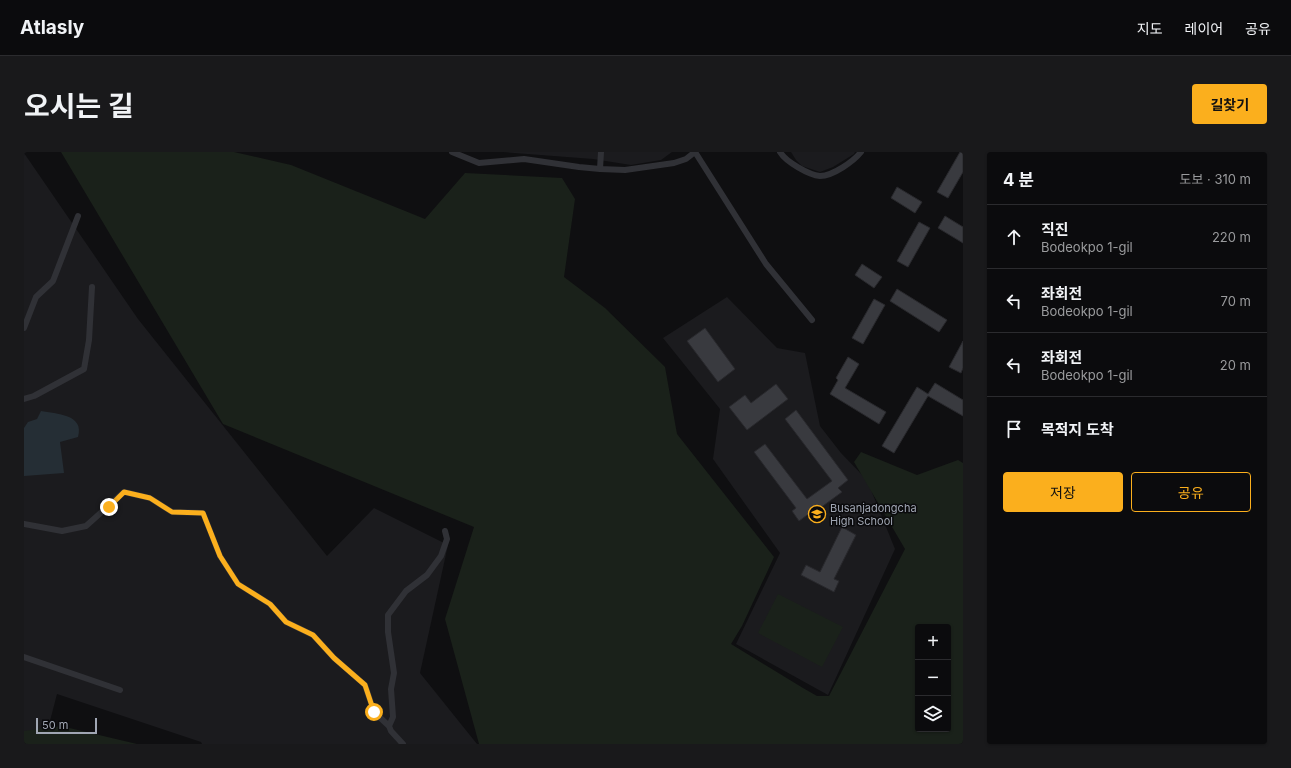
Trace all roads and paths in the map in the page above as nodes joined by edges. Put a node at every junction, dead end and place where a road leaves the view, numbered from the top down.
1 (452, 152) edge
2 (601, 152) edge
3 (695, 152) edge
4 (780, 152) edge
5 (861, 152) edge
6 (600, 169) junction
7 (78, 216) dead end
8 (92, 288) dead end
9 (812, 320) dead end
10 (24, 328) edge
11 (24, 399) edge
12 (24, 524) edge
13 (445, 531) dead end
14 (24, 657) edge
15 (120, 690) dead end
16 (389, 726) junction
17 (403, 744) edge

1 - 6 street
2 - 6 street
3 - 6 street
3 - 9 street
4 - 5 street
7 - 10 street
8 - 11 street
12 - 16 street
13 - 16 street
14 - 15 street
16 - 17 street

